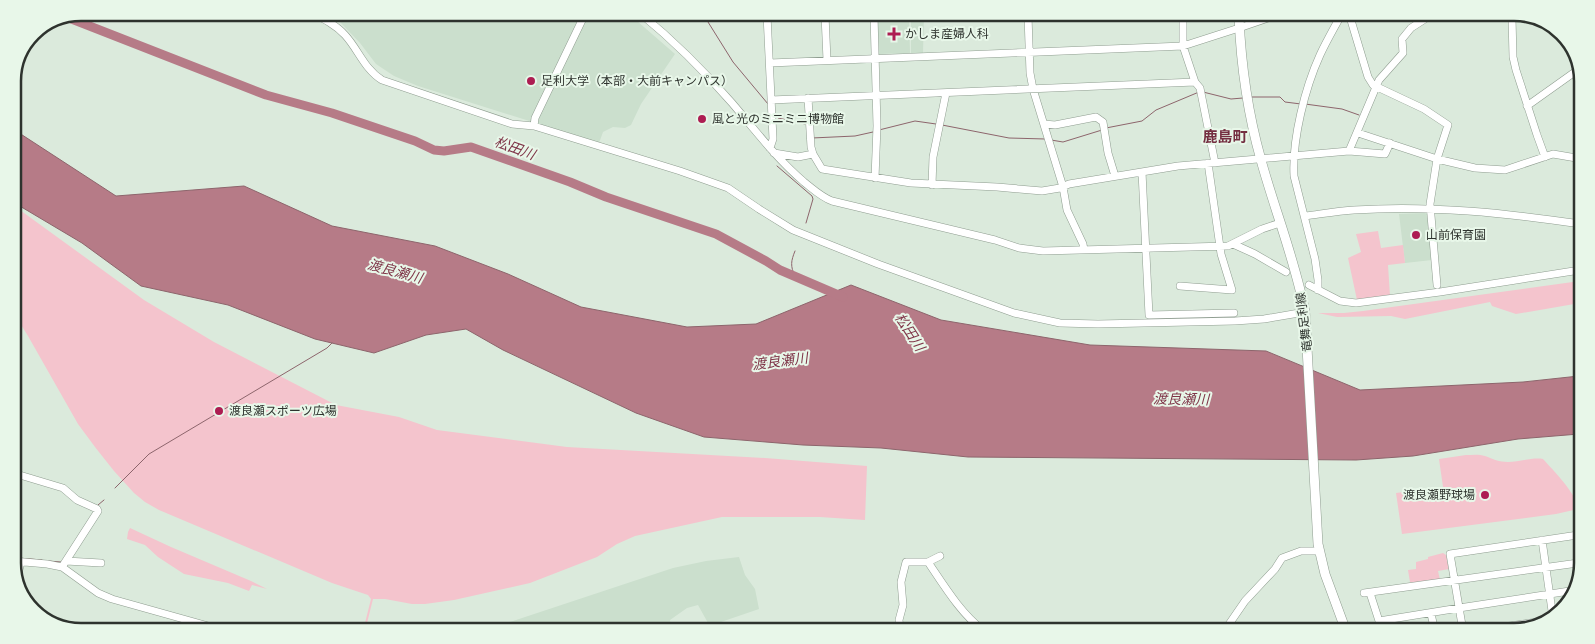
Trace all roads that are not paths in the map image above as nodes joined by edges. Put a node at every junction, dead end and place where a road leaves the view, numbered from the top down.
1 (327, 21) edge
2 (582, 21) edge
3 (649, 21) edge
4 (768, 21) edge
5 (825, 21) edge
6 (874, 21) edge
7 (1028, 21) edge
8 (1183, 21) edge
9 (1239, 21) edge
10 (1260, 21) edge
11 (1338, 21) edge
12 (1351, 21) edge
13 (1422, 21) edge
14 (1512, 21) edge
15 (1240, 28) junction
16 (1183, 46) junction
17 (1030, 52) junction
18 (876, 58) junction
19 (827, 60) junction
20 (770, 63) junction
21 (1573, 73) edge
22 (1195, 82) junction
23 (1376, 87) junction
24 (1034, 89) junction
25 (946, 93) junction
26 (876, 96) junction
27 (808, 98) junction
28 (771, 100) junction
29 (1528, 106) junction
30 (1044, 124) junction
31 (534, 126) junction
32 (1358, 133) junction
33 (1390, 143) junction
34 (772, 150) junction
35 (1350, 151) junction
36 (813, 154) junction
37 (1294, 156) junction
38 (1545, 157) junction
39 (1574, 158) edge
40 (1261, 159) junction
41 (1437, 159) junction
42 (1212, 163) junction
43 (1142, 172) junction
44 (1115, 176) junction
45 (875, 178) junction
46 (932, 184) junction
47 (1063, 187) junction
48 (1430, 208) junction
49 (1305, 216) junction
50 (1574, 223) edge
51 (1280, 224) junction
52 (1233, 244) junction
53 (1220, 246) junction
54 (1146, 249) junction
55 (1084, 250) junction
56 (1574, 271) edge
57 (1286, 272) dead end
58 (1309, 285) dead end
59 (1437, 285) dead end
60 (1180, 286) dead end
61 (1318, 290) junction
62 (1234, 313) dead end
63 (1305, 314) junction
64 (21, 475) edge
65 (1574, 536) edge
66 (1542, 540) junction
67 (1319, 548) junction
68 (940, 556) dead end
69 (21, 562) edge
70 (928, 562) junction
71 (101, 563) dead end
72 (64, 564) junction
73 (1574, 564) edge
74 (1546, 568) junction
75 (1454, 581) junction
76 (1566, 592) edge
77 (1550, 594) junction
78 (1459, 608) junction
79 (1551, 609) edge
80 (1431, 614) junction
81 (197, 623) edge
82 (899, 623) edge
83 (974, 623) edge
84 (1230, 623) edge
85 (1343, 623) edge
86 (1433, 623) edge
87 (1462, 623) edge

1 - 31 street
2 - 31 street
3 - 34 street
4 - 20 street
5 - 19 street
6 - 18 street
7 - 17 street
8 - 16 street
9 - 15 main road, 竜舞足利線
10 - 15 street
11 - 37 street
12 - 23 street
13 - 23 street
14 - 29 street
15 - 16 street
15 - 40 main road, 竜舞足利線
16 - 17 street
16 - 22 street
17 - 18 street
17 - 24 street
18 - 19 street
18 - 26 street
19 - 20 street
20 - 28 street
21 - 29 street
22 - 24 street
22 - 42 street
23 - 32 street
23 - 41 street
24 - 25 street
24 - 30 street
25 - 26 street
25 - 46 street
26 - 27 street
26 - 45 street
27 - 28 street
27 - 36 street
28 - 34 street
29 - 38 street
30 - 44 street
30 - 47 street
31 - 63 street
32 - 33 street
32 - 35 street
33 - 35 street
33 - 41 street
34 - 36 street
34 - 55 street
35 - 37 street
36 - 45 street
37 - 40 street
37 - 49 street
38 - 39 street
38 - 41 street
40 - 42 street
40 - 51 main road, 竜舞足利線
41 - 48 street
42 - 43 street
42 - 53 street
43 - 44 street
43 - 54 street
44 - 47 street
45 - 46 street
46 - 47 street
47 - 55 street
48 - 49 street
48 - 50 street
48 - 59 street
49 - 61 street
51 - 52 street
51 - 63 main road, 竜舞足利線
52 - 53 street
52 - 57 street
53 - 54 street
53 - 60 street
54 - 55 street
54 - 62 street
56 - 61 street
58 - 61 street
63 - 67 main road, 竜舞足利線
64 - 72 street
65 - 66 street
66 - 74 street
66 - 75 street
67 - 84 street
67 - 85 main road, 竜舞足利線
68 - 70 street
69 - 72 street
70 - 82 street
70 - 83 street
71 - 72 street
72 - 81 street
73 - 74 street
74 - 75 street
74 - 77 street
75 - 78 street
75 - 80 street
76 - 77 street
77 - 78 street
77 - 79 street
78 - 80 street
78 - 87 street
80 - 86 street

